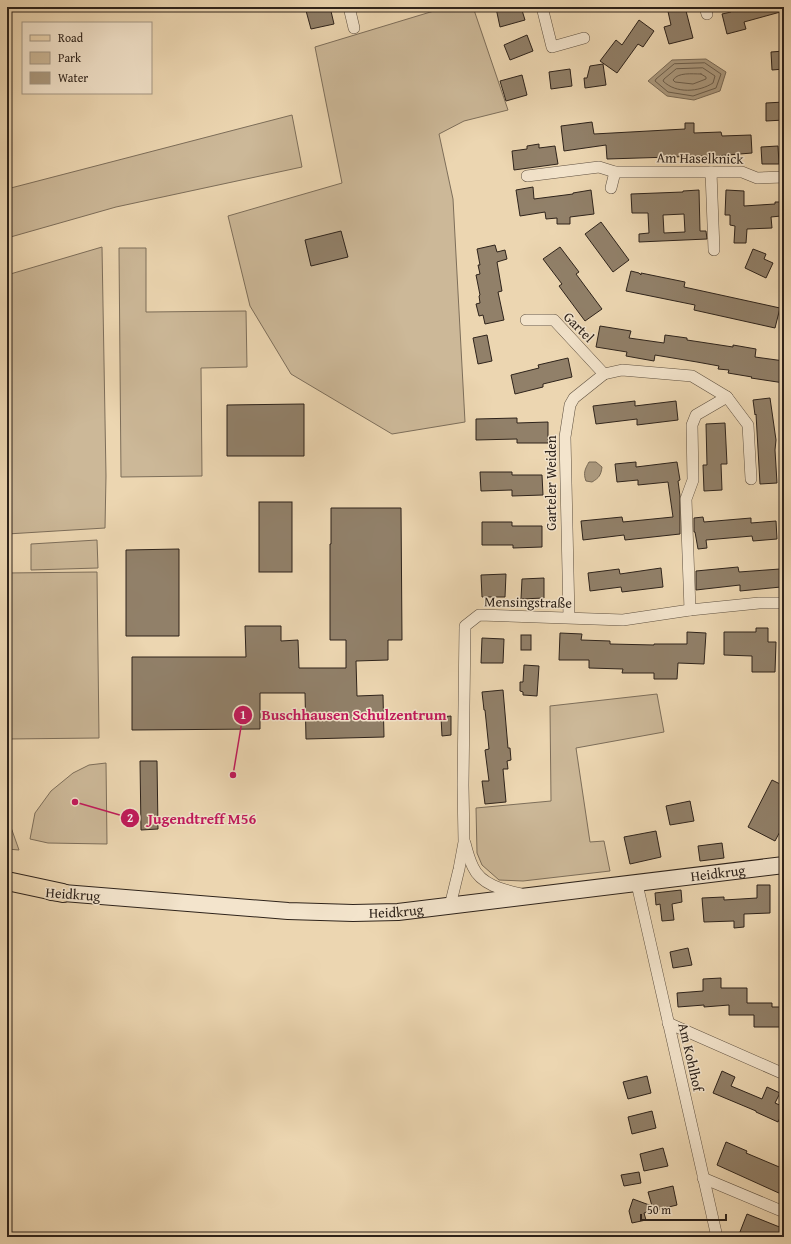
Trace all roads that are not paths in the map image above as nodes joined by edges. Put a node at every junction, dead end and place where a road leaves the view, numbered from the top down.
1 (349, 7) edge
2 (542, 7) edge
3 (354, 28) dead end
4 (584, 38) dead end
5 (615, 172) junction
6 (711, 172) junction
7 (527, 176) dead end
8 (784, 177) edge
9 (612, 188) dead end
10 (714, 250) dead end
11 (526, 320) dead end
12 (604, 374) junction
13 (726, 397) junction
14 (752, 479) dead end
15 (784, 603) edge
16 (690, 610) junction
17 (569, 617) junction
18 (464, 842) junction
19 (784, 866) edge
20 (7, 881) edge
21 (636, 884) junction
22 (7, 890) edge
23 (63, 893) junction
24 (527, 896) junction
25 (450, 906) junction
26 (668, 1023) junction
27 (784, 1074) edge
28 (703, 1178) junction
29 (784, 1212) edge
30 (717, 1237) edge

1 - 3 street
2 - 4 street
5 - 6 street, Am Haselknick
5 - 7 street, Am Haselknick
5 - 9 street
6 - 8 street, Am Haselknick
6 - 10 street
11 - 12 street, Gartel
12 - 13 street, Garteler Weiden
12 - 17 street, Garteler Weiden
13 - 14 street, Garteler Weiden
13 - 16 street
15 - 16 street, Mensingstraße
16 - 17 street, Mensingstraße
17 - 18 street, Mensingstraße
18 - 24 street, Mensingstraße
18 - 25 street, Mensingstraße
19 - 21 main road, Heidkrug
20 - 23 main road
21 - 24 main road, Heidkrug
21 - 26 street, Am Kohlhof
22 - 23 main road, Heidkrug
23 - 25 main road, Heidkrug
24 - 25 main road, Heidkrug
26 - 27 street
26 - 28 street, Am Kohlhof
28 - 29 street
28 - 30 street, Am Kohlhof

